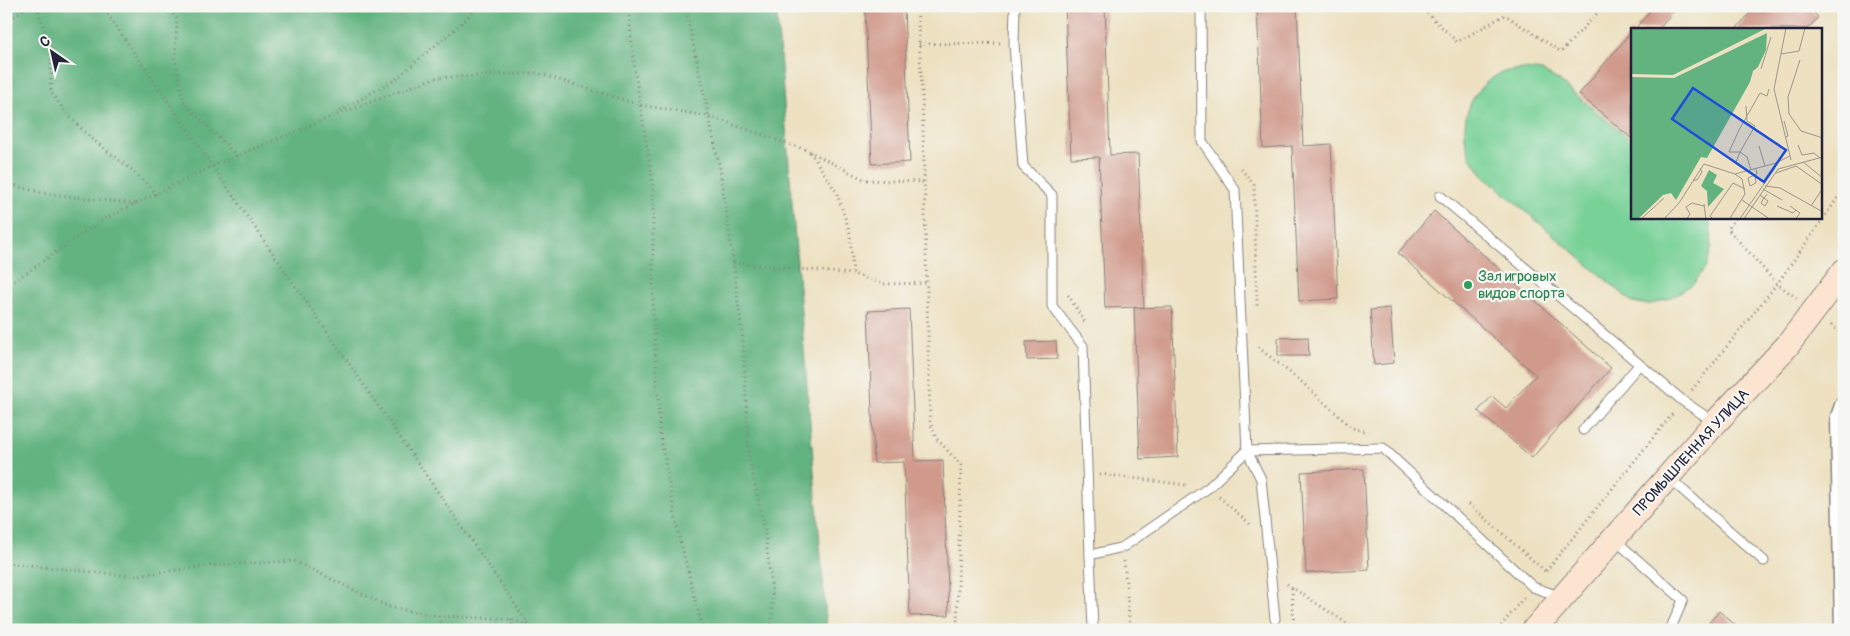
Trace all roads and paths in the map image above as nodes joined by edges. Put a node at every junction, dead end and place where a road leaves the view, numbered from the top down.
1 (28, 6) edge
2 (37, 6) edge
3 (102, 6) edge
4 (167, 6) edge
5 (478, 6) edge
6 (628, 6) edge
7 (685, 6) edge
8 (917, 6) edge
9 (1015, 6) edge
10 (1201, 6) edge
11 (1420, 6) edge
12 (1604, 6) edge
13 (6, 22) edge
14 (919, 44) junction
15 (1014, 44) junction
16 (640, 104) junction
17 (331, 116) junction
18 (708, 116) junction
19 (809, 151) junction
20 (237, 156) junction
21 (1236, 163) dead end
22 (213, 166) junction
23 (924, 182) junction
24 (6, 183) edge
25 (1844, 189) edge
26 (157, 194) junction
27 (1440, 196) dead end
28 (136, 204) junction
29 (1734, 219) edge
30 (733, 263) junction
31 (1844, 271) edge
32 (853, 274) junction
33 (926, 283) junction
34 (1778, 284) junction
35 (6, 287) edge
36 (1258, 310) dead end
37 (1813, 310) junction
38 (1844, 336) edge
39 (1258, 339) dead end
40 (1639, 365) junction
41 (1683, 401) junction
42 (1844, 403) edge
43 (1714, 423) junction
44 (1583, 430) dead end
45 (1372, 433) dead end
46 (1248, 451) junction
47 (1088, 472) junction
48 (1667, 476) junction
49 (1160, 482) dead end
50 (1208, 488) junction
51 (1464, 501) dead end
52 (1266, 538) junction
53 (1613, 539) junction
54 (1123, 546) junction
55 (1090, 555) junction
56 (1764, 561) dead end
57 (6, 563) edge
58 (1545, 571) junction
59 (1271, 574) junction
60 (1292, 587) junction
61 (1533, 587) junction
62 (1564, 597) junction
63 (439, 616) junction
64 (511, 619) junction
65 (1275, 619) dead end
66 (532, 628) edge
67 (442, 630) edge
68 (514, 630) edge
69 (539, 630) edge
70 (703, 630) edge
71 (771, 630) edge
72 (964, 630) edge
73 (1093, 630) edge
74 (1130, 630) edge
75 (1294, 630) edge
76 (1357, 630) edge
77 (1498, 630) edge
78 (1534, 630) edge
79 (1670, 630) edge
80 (1844, 630) edge

1 - 13 path
2 - 26 path
3 - 22 path
4 - 20 path
5 - 17 path
6 - 16 path
7 - 18 path
8 - 14 path
9 - 15 lane
10 - 46 lane
11 - 12 path
14 - 15 path
14 - 23 path
15 - 47 lane
16 - 17 path
16 - 18 path
16 - 70 path
17 - 20 path
18 - 19 path
18 - 30 path
19 - 23 path
19 - 32 path
20 - 22 path
21 - 36 path
22 - 26 path
22 - 66 path
23 - 33 path
24 - 28 path
25 - 34 path
26 - 28 path
27 - 40 lane
28 - 35 path
29 - 34 path
30 - 32 path
30 - 71 path
31 - 37 street, ПРОМЫШЛЕННАЯ УЛИЦА
32 - 33 path
33 - 72 path
34 - 37 path
34 - 41 path
37 - 38 path
37 - 43 street, ПРОМЫШЛЕННАЯ УЛИЦА
39 - 45 path
40 - 41 lane
40 - 44 lane
41 - 43 lane
41 - 58 path
42 - 80 street
43 - 48 street, ПРОМЫШЛЕННАЯ УЛИЦА
46 - 50 lane
46 - 52 lane
46 - 61 lane
47 - 49 path
47 - 55 lane
48 - 53 street, ПРОМЫШЛЕННАЯ УЛИЦА
48 - 56 lane
50 - 52 path
50 - 54 lane
51 - 58 path
52 - 59 lane
53 - 62 street, ПРОМЫШЛЕННАЯ УЛИЦА
53 - 79 lane
54 - 55 lane
54 - 74 path
55 - 73 lane
57 - 63 path
58 - 61 path
59 - 60 path
59 - 65 lane
60 - 75 path
60 - 76 path
61 - 62 lane
61 - 77 path
62 - 78 street, ПРОМЫШЛЕННАЯ УЛИЦА
63 - 64 path
63 - 67 path
64 - 66 path
64 - 68 path
66 - 69 path

